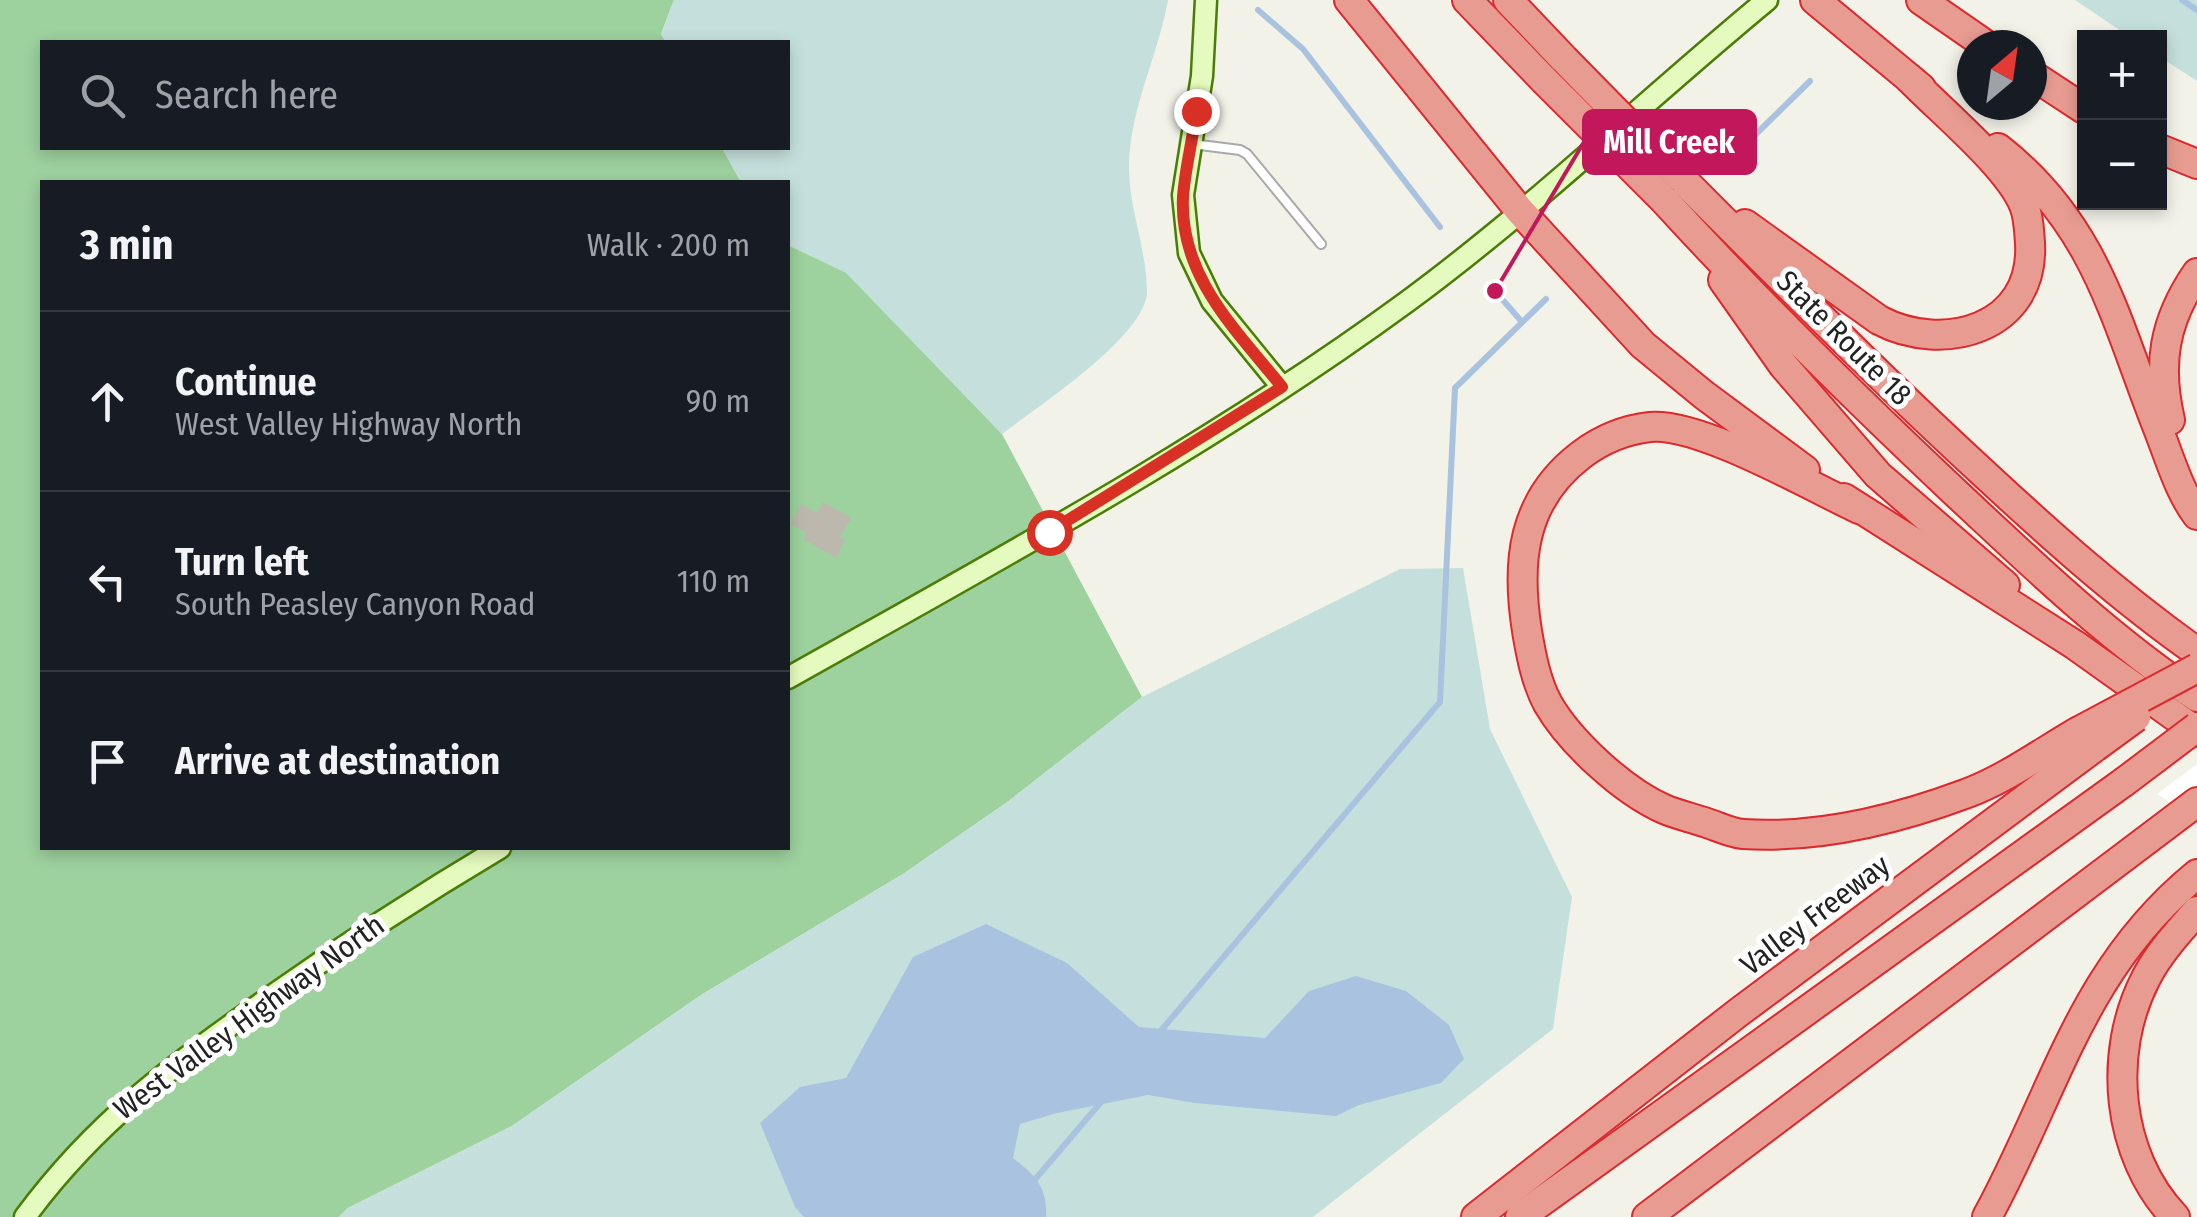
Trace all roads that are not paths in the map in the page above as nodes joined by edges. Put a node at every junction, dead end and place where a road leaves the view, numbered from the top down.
1 (1206, 0) edge
2 (1348, 0) edge
3 (1467, 0) edge
4 (1508, 0) edge
5 (1768, 0) edge
6 (1815, 0) edge
7 (1921, 0) edge
8 (1964, 30) edge
9 (1910, 80) junction
10 (2047, 85) edge
11 (2077, 104) edge
12 (1192, 144) junction
13 (2167, 151) edge
14 (2197, 164) edge
15 (1672, 188) junction
16 (1520, 210) junction
17 (1697, 236) junction
18 (1321, 244) dead end
19 (2197, 273) edge
20 (1282, 387) junction
21 (1859, 509) junction
22 (2193, 510) edge
23 (2075, 644) junction
24 (2197, 652) edge
25 (2197, 670) edge
26 (790, 677) edge
27 (2197, 697) edge
28 (2197, 729) edge
29 (2086, 739) junction
30 (2190, 807) edge
31 (497, 850) edge
32 (2197, 874) edge
33 (2197, 911) edge
34 (1565, 1150) junction
35 (24, 1217) edge
36 (1464, 1217) edge
37 (1476, 1217) edge
38 (1520, 1217) edge
39 (1647, 1217) edge
40 (1987, 1217) edge
41 (2175, 1217) edge

1 - 12 main road
2 - 16 highway
3 - 15 highway, State Route 18, bridge
4 - 15 highway, State Route 18, bridge
5 - 16 main road
6 - 9 highway
7 - 8 highway
9 - 15 highway
9 - 22 highway
10 - 11 highway
12 - 18 lane
12 - 20 main road
13 - 14 highway
15 - 17 highway, State Route 18
15 - 24 highway, State Route 18
16 - 20 main road
16 - 21 highway
17 - 23 highway
17 - 27 highway, State Route 18
19 - 22 highway
20 - 26 main road
21 - 23 highway
21 - 29 highway
23 - 28 highway
25 - 29 highway, bridge
28 - 38 highway, bridge
29 - 34 highway, Valley Freeway
30 - 39 highway
31 - 35 main road, West Valley Highway North
32 - 40 highway
33 - 41 highway
34 - 36 highway
34 - 37 highway, Valley Freeway

